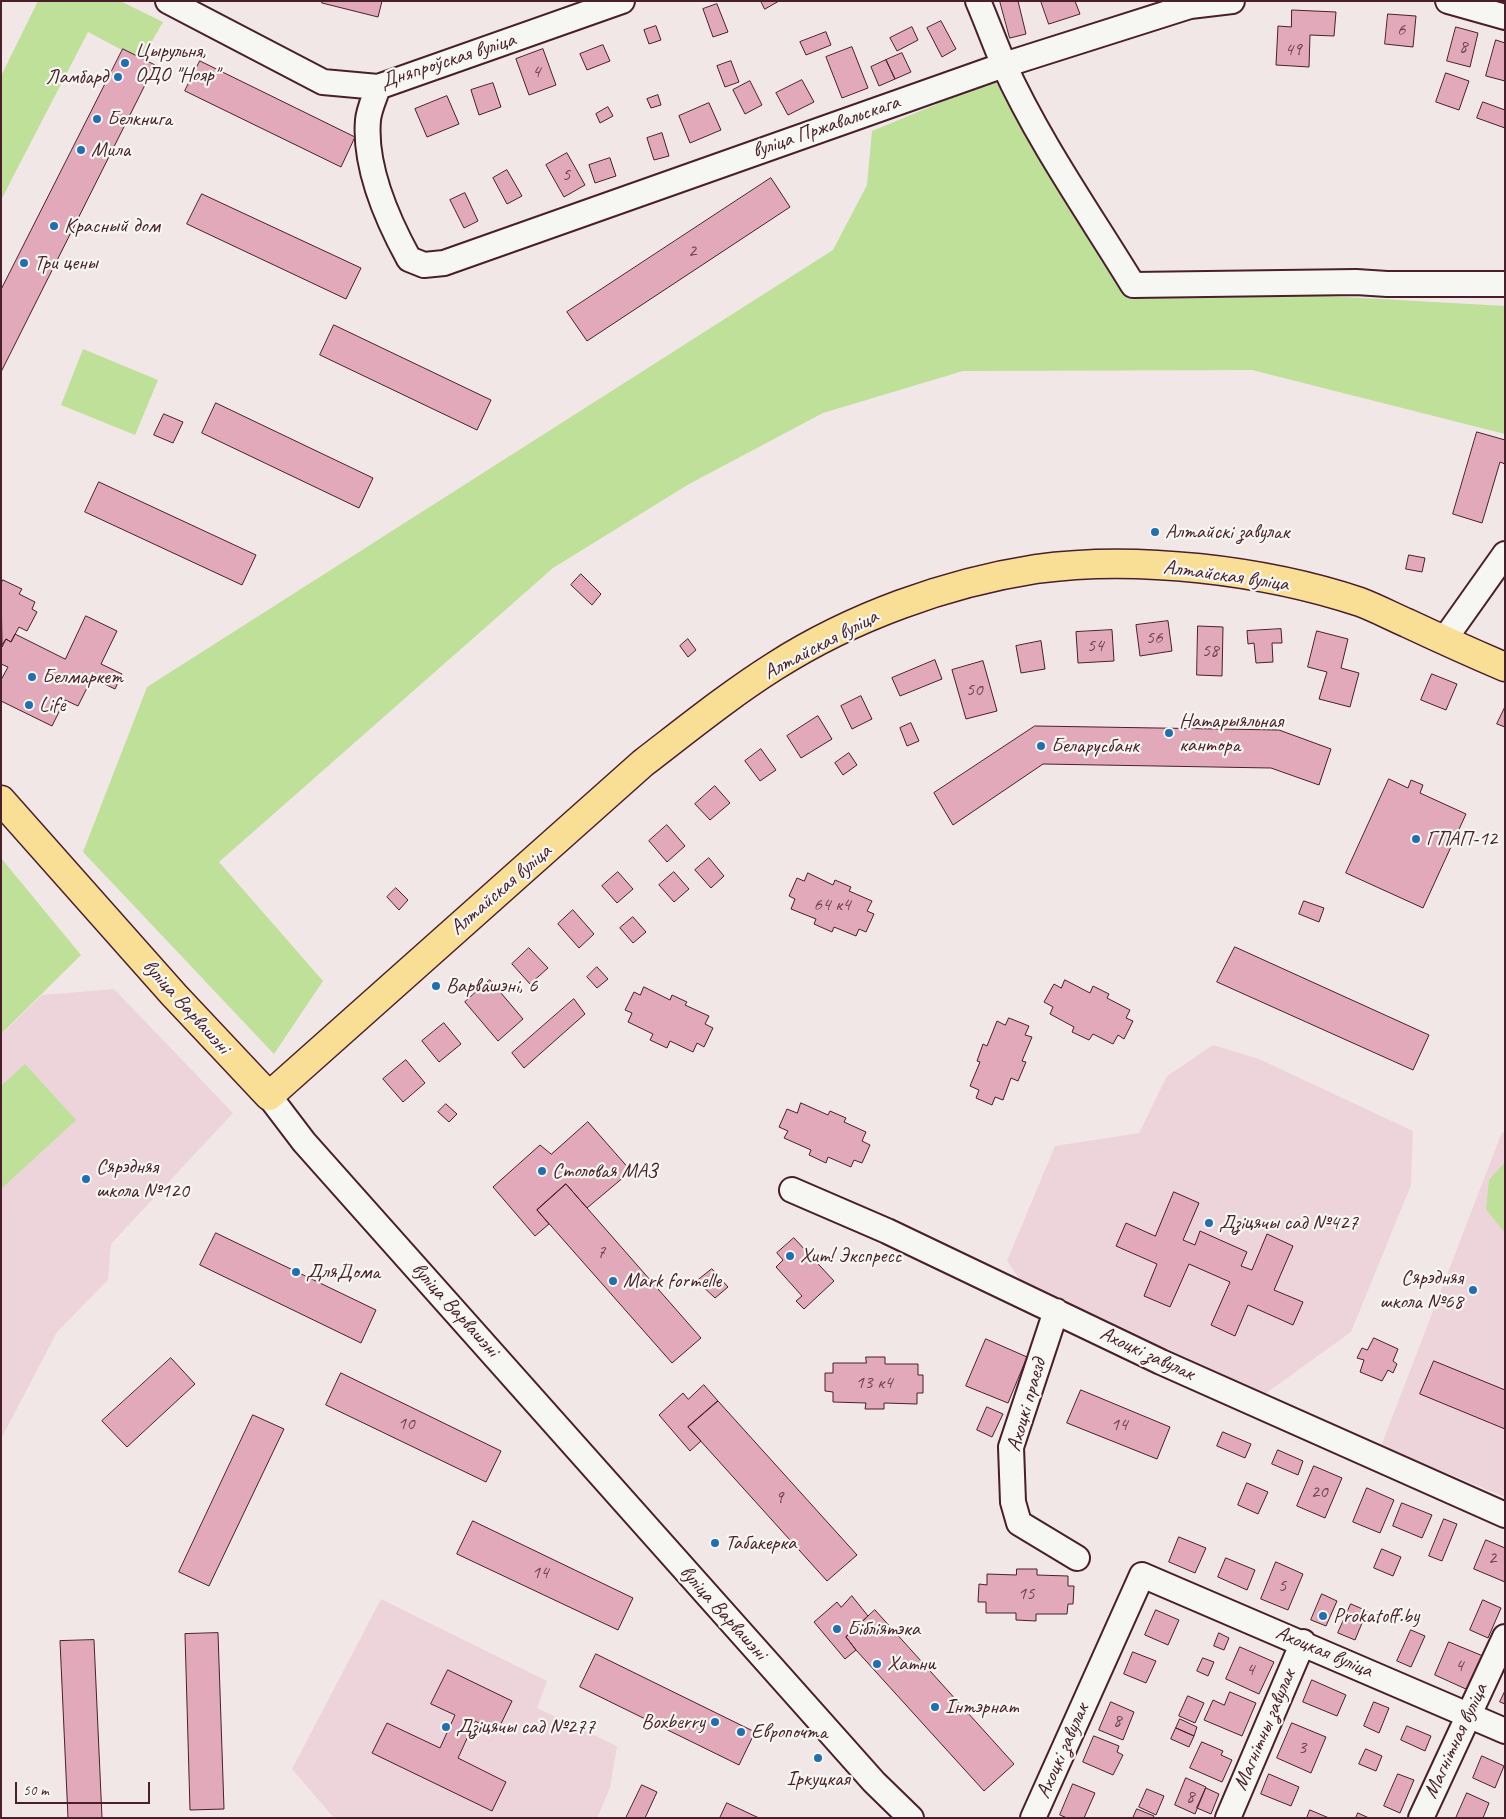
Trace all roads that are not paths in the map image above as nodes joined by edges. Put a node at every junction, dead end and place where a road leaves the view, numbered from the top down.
1 (168, 1) edge
2 (622, 1) edge
3 (978, 1) edge
4 (1232, 1) edge
5 (1448, 1) edge
6 (1505, 17) edge
7 (1004, 65) junction
8 (378, 86) junction
9 (1505, 284) edge
10 (1505, 554) edge
11 (1444, 640) junction
12 (1505, 667) edge
13 (1, 800) edge
14 (268, 1096) junction
15 (792, 1190) dead end
16 (1056, 1311) junction
17 (1505, 1515) edge
18 (1077, 1558) dead end
19 (1142, 1575) joint
20 (1505, 1637) edge
21 (1303, 1642) junction
22 (1468, 1714) junction
23 (1505, 1731) edge
24 (911, 1818) edge
25 (1033, 1818) edge
26 (1228, 1818) edge
27 (1420, 1818) edge

1 - 8 street, Дняпроўская вуліца
2 - 8 street, Дняпроўская вуліца
3 - 7 street
4 - 7 street, вуліца Пржавальскага
5 - 6 street
7 - 8 street, вуліца Пржавальскага
7 - 9 street
10 - 11 street
11 - 12 main road, Алтайская вуліца
11 - 14 main road, Алтайская вуліца
13 - 14 main road, вуліца Варвашэні
14 - 24 street, вуліца Варвашэні
15 - 16 street, Ахоцкі завулак
16 - 17 street, Ахоцкі завулак
16 - 18 street, Ахоцкі праезд
19 - 21 street, Ахоцкая вуліца
19 - 25 street, Ахоцкі завулак
20 - 22 street, Магнітная вуліца
21 - 22 street, Ахоцкая вуліца
21 - 26 street, Магнітны завулак
22 - 23 street, Ахоцкая вуліца
22 - 27 street, Магнітная вуліца

